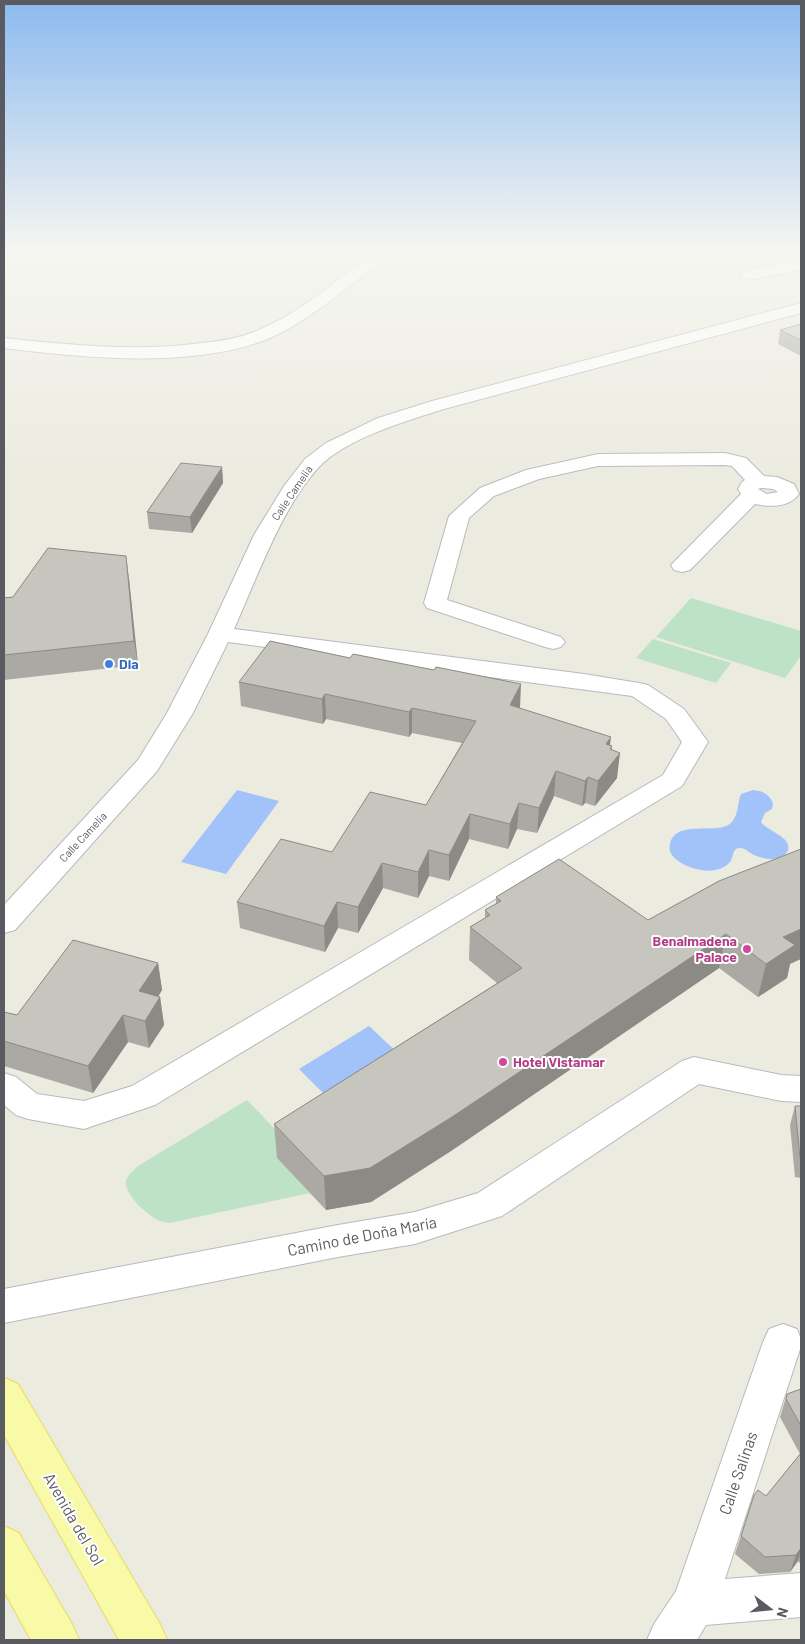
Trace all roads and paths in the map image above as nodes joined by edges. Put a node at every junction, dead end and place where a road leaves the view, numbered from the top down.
1 (275, 329) edge
2 (723, 329) edge
3 (4, 343) edge
4 (755, 489) junction
5 (795, 496) edge
6 (682, 565) dead end
7 (220, 634) junction
8 (553, 642) dead end
9 (4, 923) edge
10 (4, 1086) edge
11 (801, 1089) edge
12 (4, 1306) edge
13 (783, 1342) dead end
14 (4, 1397) edge
15 (4, 1548) edge
16 (801, 1595) edge
17 (694, 1604) junction
18 (56, 1640) edge
19 (144, 1640) edge
20 (670, 1640) edge

1 - 3 street
2 - 7 street, Calle Camelia
4 - 5 street
4 - 6 street
4 - 8 street
7 - 9 street, Calle Camelia
7 - 10 street
11 - 12 street, Camino de Doña María
13 - 17 street, Calle Salinas
14 - 19 main road, Avenida del Sol
15 - 18 main road
16 - 17 street
17 - 20 street, Calle Salinas

